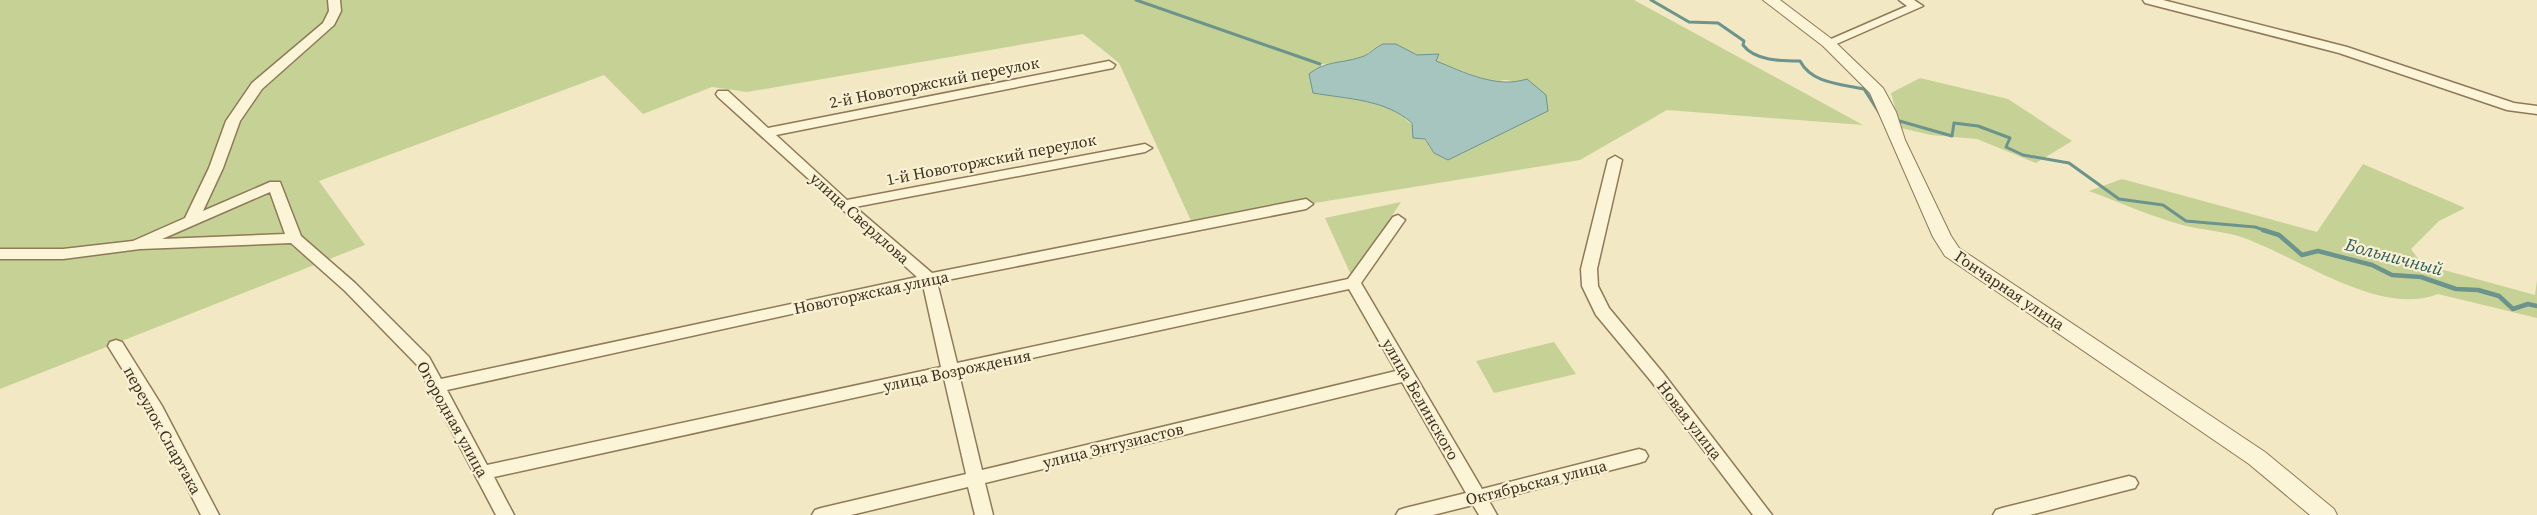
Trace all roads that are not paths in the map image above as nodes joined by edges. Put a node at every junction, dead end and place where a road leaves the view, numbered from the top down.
1 (334, 0) edge
2 (1770, 0) edge
3 (1905, 0) edge
4 (2149, 0) edge
5 (1828, 43) junction
6 (1109, 65) dead end
7 (723, 94) dead end
8 (2537, 110) edge
9 (766, 133) junction
10 (1145, 148) dead end
11 (1615, 160) dead end
12 (1306, 204) dead end
13 (844, 205) junction
14 (1398, 220) dead end
15 (191, 221) junction
16 (294, 238) junction
17 (136, 245) junction
18 (0, 254) edge
19 (930, 279) junction
20 (1353, 283) junction
21 (116, 346) dead end
22 (951, 372) junction
23 (1406, 374) junction
24 (437, 386) junction
25 (1639, 456) dead end
26 (484, 472) junction
27 (976, 479) junction
28 (2129, 483) dead end
29 (1477, 497) junction
30 (210, 515) edge
31 (505, 515) edge
32 (821, 515) edge
33 (984, 515) edge
34 (1405, 515) edge
35 (1488, 515) edge
36 (1763, 515) edge
37 (2002, 515) edge
38 (2326, 515) edge

1 - 15 street
2 - 5 street, Гончарная улица
3 - 5 street
4 - 8 street
5 - 38 street, Гончарная улица
6 - 9 street, 2-й Новоторжский переулок
7 - 9 street, улица Свердлова
9 - 13 street, улица Свердлова
10 - 13 street, 1-й Новоторжский переулок
11 - 36 street, Новая улица
12 - 19 street, Новоторжская улица
13 - 19 street, улица Свердлова
14 - 20 street
15 - 16 street
15 - 17 street
16 - 17 street
16 - 24 street, Огородная улица
17 - 18 street
19 - 22 street
19 - 24 street, Новоторжская улица
20 - 22 street, улица Возрождения
20 - 23 street, улица Белинского
21 - 30 street, переулок Спартака
22 - 26 street, улица Возрождения
22 - 27 street
23 - 27 street, улица Энтузиастов
23 - 29 street, улица Белинского
24 - 26 street, Огородная улица
25 - 29 street, Октябрьская улица
26 - 31 street, Огородная улица
27 - 32 street, улица Энтузиастов
27 - 33 street
28 - 37 street
29 - 34 street, Октябрьская улица
29 - 35 street, улица Белинского

